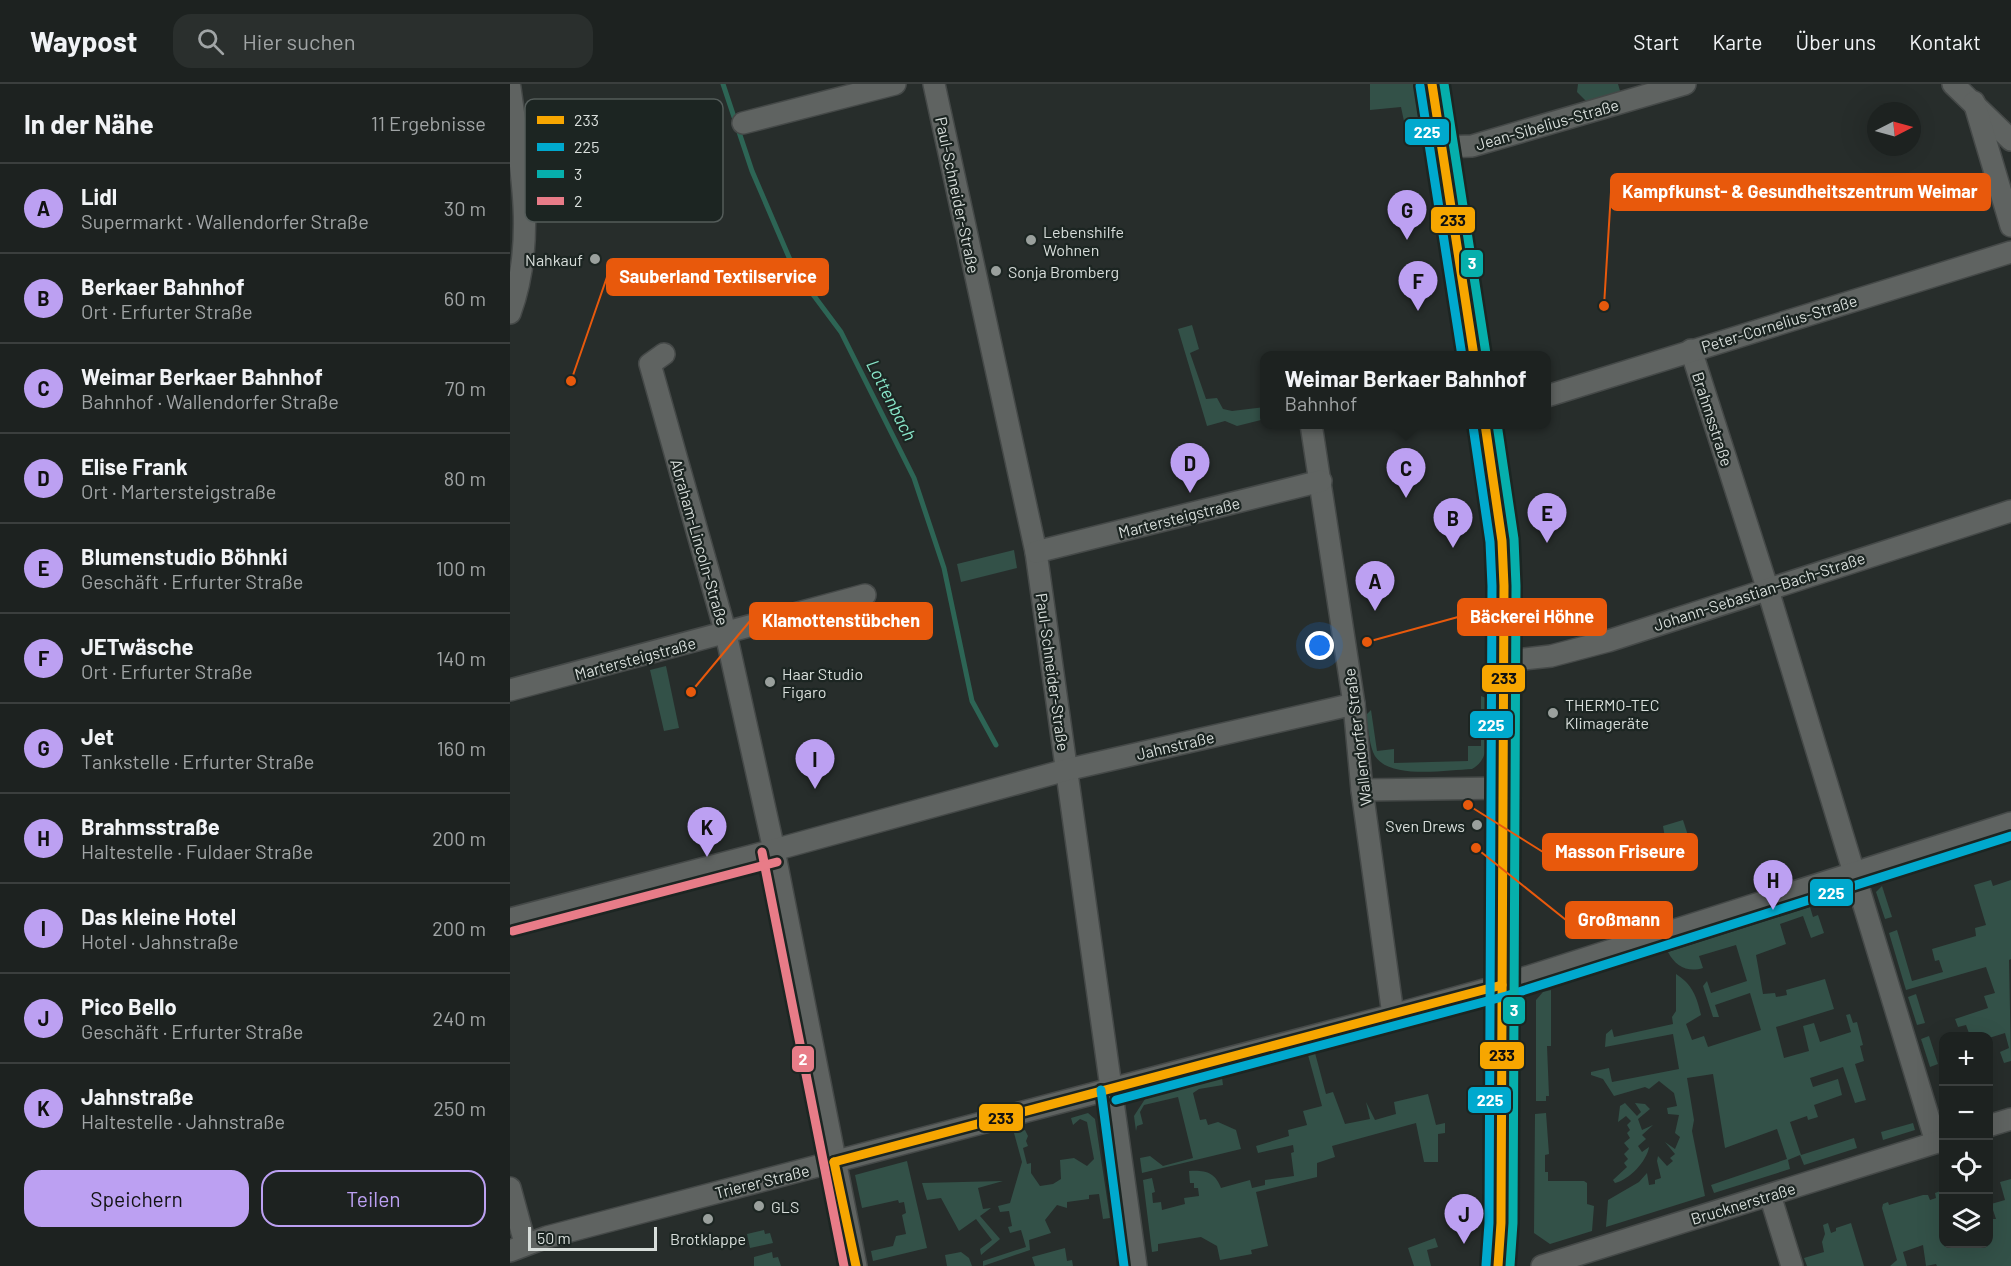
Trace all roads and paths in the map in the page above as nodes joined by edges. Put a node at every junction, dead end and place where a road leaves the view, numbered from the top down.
1 (895, 84) edge
2 (934, 84) edge
3 (1432, 84) edge
4 (1685, 84) edge
5 (1953, 84) edge
6 (510, 88) edge
7 (1974, 102) junction
8 (743, 123) dead end
9 (2011, 140) edge
10 (1443, 147) junction
11 (2011, 226) edge
12 (2011, 252) edge
13 (510, 312) edge
14 (1691, 350) junction
15 (1472, 351) edge
16 (664, 354) dead end
17 (1551, 395) edge
18 (1312, 429) edge
19 (1486, 429) edge
20 (1321, 481) junction
21 (2011, 511) edge
22 (1036, 552) junction
23 (1767, 588) junction
24 (865, 595) dead end
25 (726, 634) junction
26 (1506, 661) junction
27 (510, 690) edge
28 (1354, 704) junction
29 (1066, 770) junction
30 (1504, 788) junction
31 (1362, 790) junction
32 (2011, 823) edge
33 (774, 850) junction
34 (1855, 873) junction
35 (510, 919) edge
36 (1502, 984) junction
37 (1394, 1015) junction
38 (1113, 1088) junction
39 (2011, 1119) edge
40 (1993, 1125) edge
41 (1940, 1140) edge
42 (1939, 1141) edge
43 (834, 1162) junction
44 (510, 1188) edge
45 (1770, 1195) junction
46 (518, 1247) edge
47 (856, 1266) edge
48 (1136, 1266) edge
49 (1498, 1266) edge
50 (1542, 1266) edge
51 (1792, 1266) edge

1 - 8 street
2 - 22 street, Paul-Schneider-Straße
3 - 10 street
4 - 10 street, Jean-Sibelius-Straße
5 - 7 street
6 - 13 street
7 - 9 street
7 - 11 street
10 - 15 street
12 - 14 street, Peter-Cornelius-Straße
14 - 17 street, Peter-Cornelius-Straße
14 - 23 street, Brahmsstraße
16 - 25 street, Abraham-Lincoln-Straße
18 - 20 street, Wallendorfer Straße
19 - 26 street
20 - 22 street, Martersteigstraße
20 - 28 street, Wallendorfer Straße
21 - 23 street, Johann-Sebastian-Bach-Straße
22 - 29 street, Paul-Schneider-Straße
23 - 26 street, Johann-Sebastian-Bach-Straße
23 - 34 street, Brahmsstraße
24 - 25 street, Martersteigstraße
25 - 27 street, Martersteigstraße
25 - 33 street, Abraham-Lincoln-Straße
26 - 30 street
28 - 29 street, Jahnstraße
28 - 31 street, Wallendorfer Straße
29 - 33 street, Jahnstraße
29 - 38 street, Paul-Schneider-Straße
30 - 31 street
30 - 36 street
31 - 37 street, Wallendorfer Straße
32 - 34 street, Trierer Straße
33 - 35 street, Jahnstraße
33 - 43 street, Abraham-Lincoln-Straße
34 - 36 street, Trierer Straße
34 - 41 street, Brahmsstraße
36 - 37 street, Trierer Straße
36 - 49 street
37 - 38 street, Trierer Straße
38 - 43 street, Trierer Straße
38 - 48 street, Paul-Schneider-Straße
39 - 40 street
42 - 45 street, Brucknerstraße
43 - 46 street, Trierer Straße
43 - 47 street, Abraham-Lincoln-Straße
44 - 46 street
45 - 50 street, Brucknerstraße
45 - 51 street

